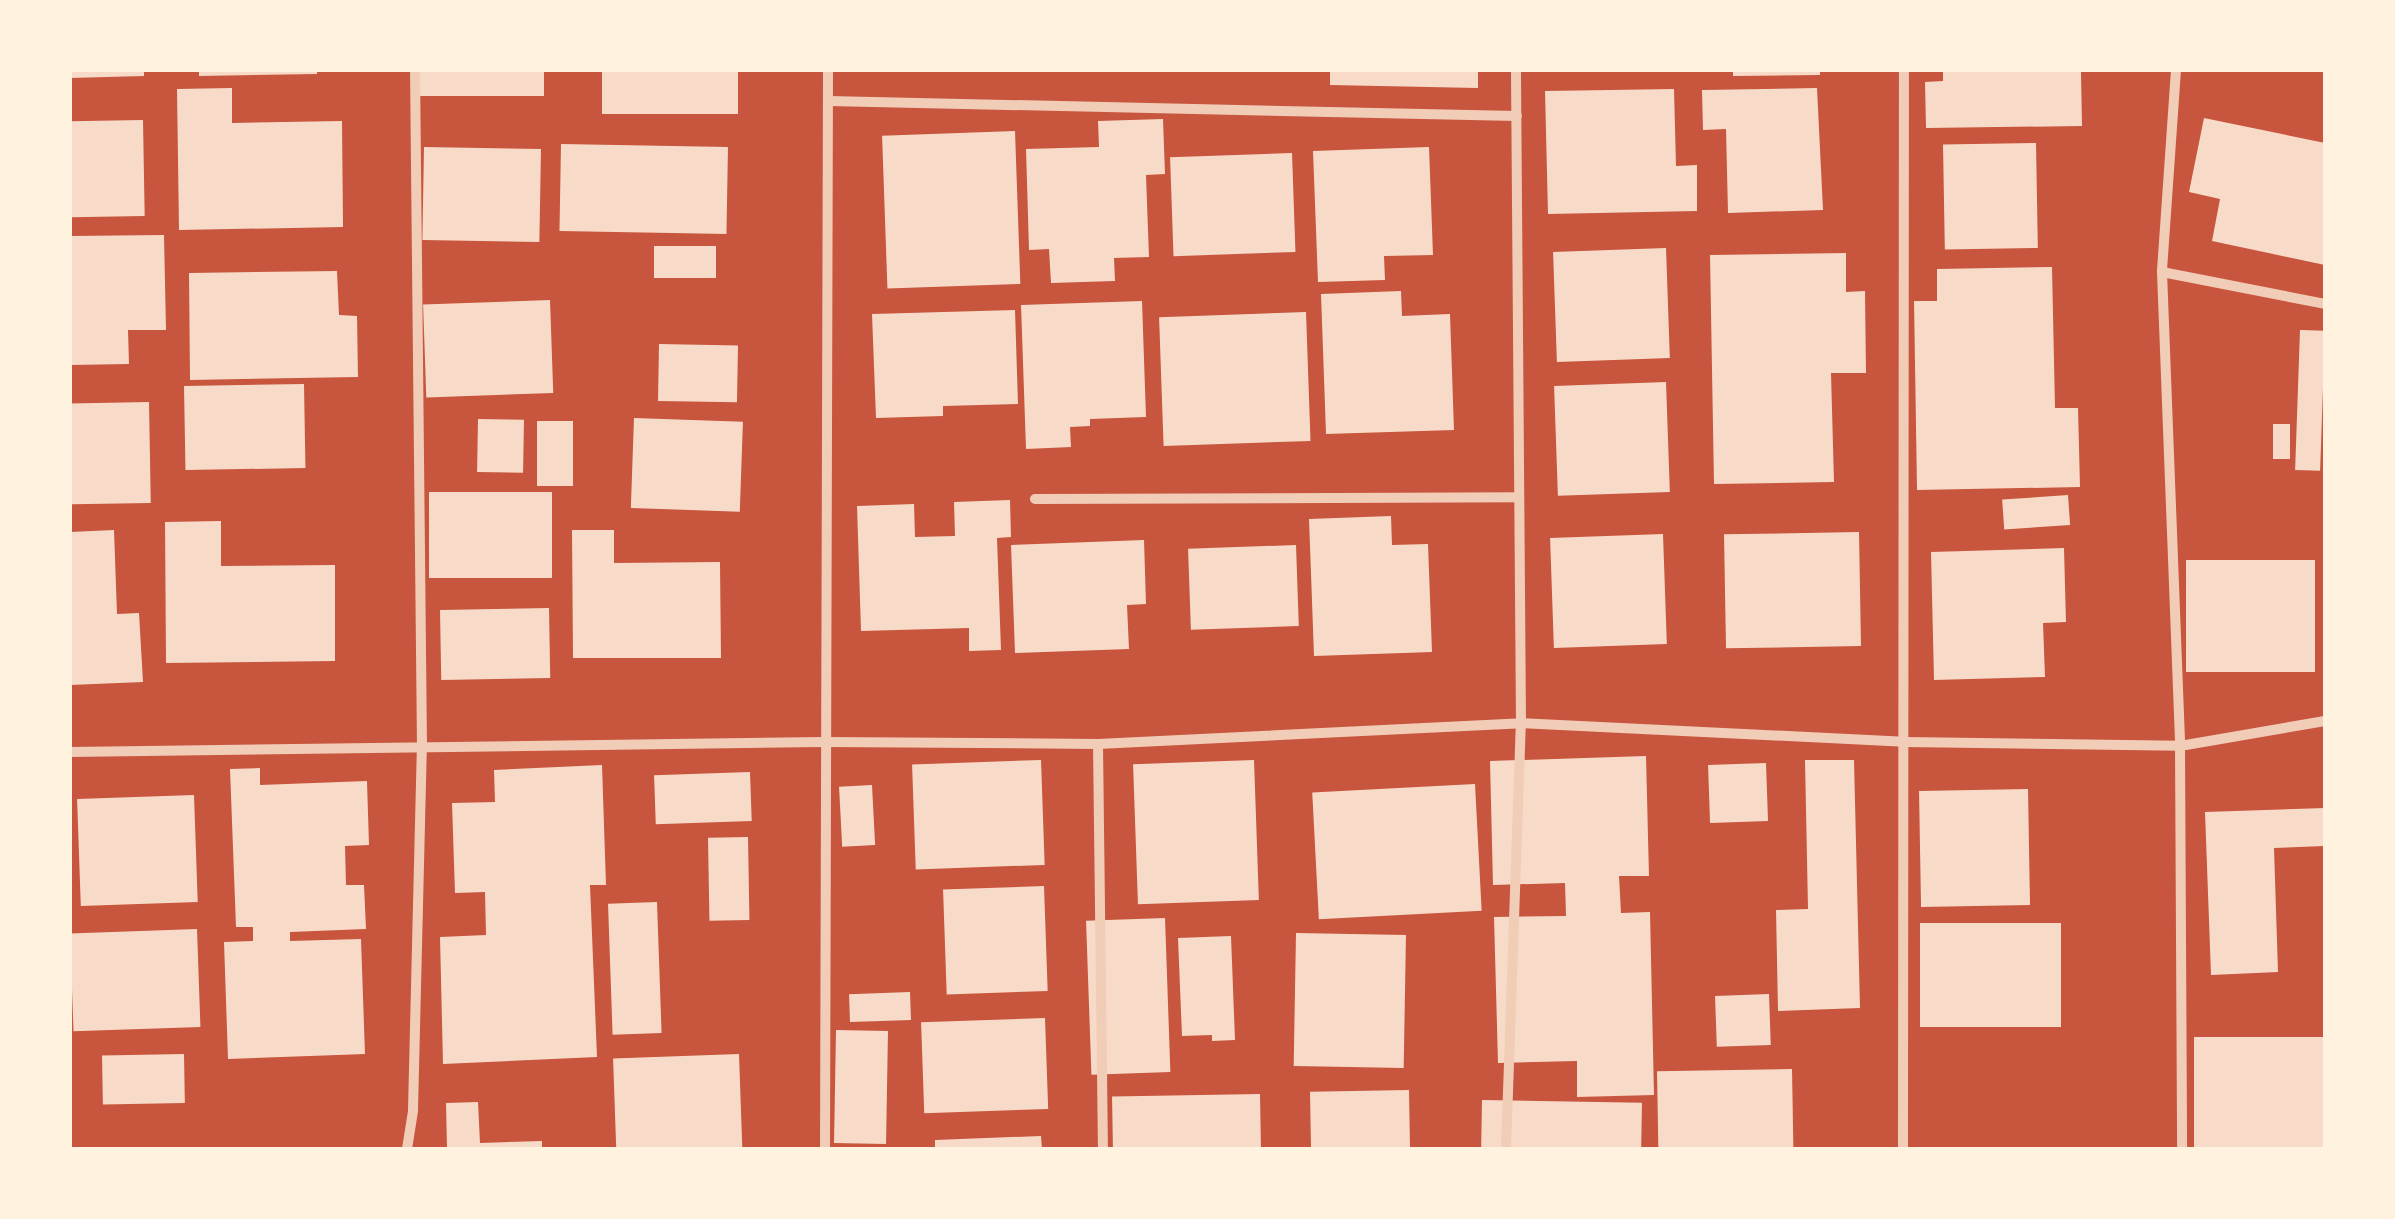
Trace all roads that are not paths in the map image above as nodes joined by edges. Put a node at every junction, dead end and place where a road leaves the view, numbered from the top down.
1 (415, 70) edge
2 (828, 70) edge
3 (1516, 70) edge
4 (1904, 70) edge
5 (2176, 70) edge
6 (828, 101) junction
7 (1517, 116) junction
8 (2162, 272) junction
9 (2325, 304) edge
10 (1520, 497) junction
11 (1035, 499) dead end
12 (1521, 722) junction
13 (2325, 722) edge
14 (824, 742) junction
15 (1904, 742) junction
16 (1098, 744) junction
17 (2180, 746) junction
18 (422, 748) junction
19 (70, 752) edge
20 (407, 1149) edge
21 (825, 1149) edge
22 (1103, 1149) edge
23 (1506, 1149) edge
24 (1903, 1149) edge
25 (2182, 1149) edge

1 - 18 street
2 - 6 street
3 - 7 street
4 - 15 street
5 - 8 street
6 - 7 street
6 - 14 street
7 - 10 street
8 - 9 street
8 - 17 street
10 - 11 street
10 - 12 street
12 - 15 street
12 - 16 street
12 - 23 street
13 - 17 street
14 - 16 street
14 - 18 street
14 - 21 street
15 - 17 street
15 - 24 street
16 - 22 street
17 - 25 street
18 - 19 street
18 - 20 street

